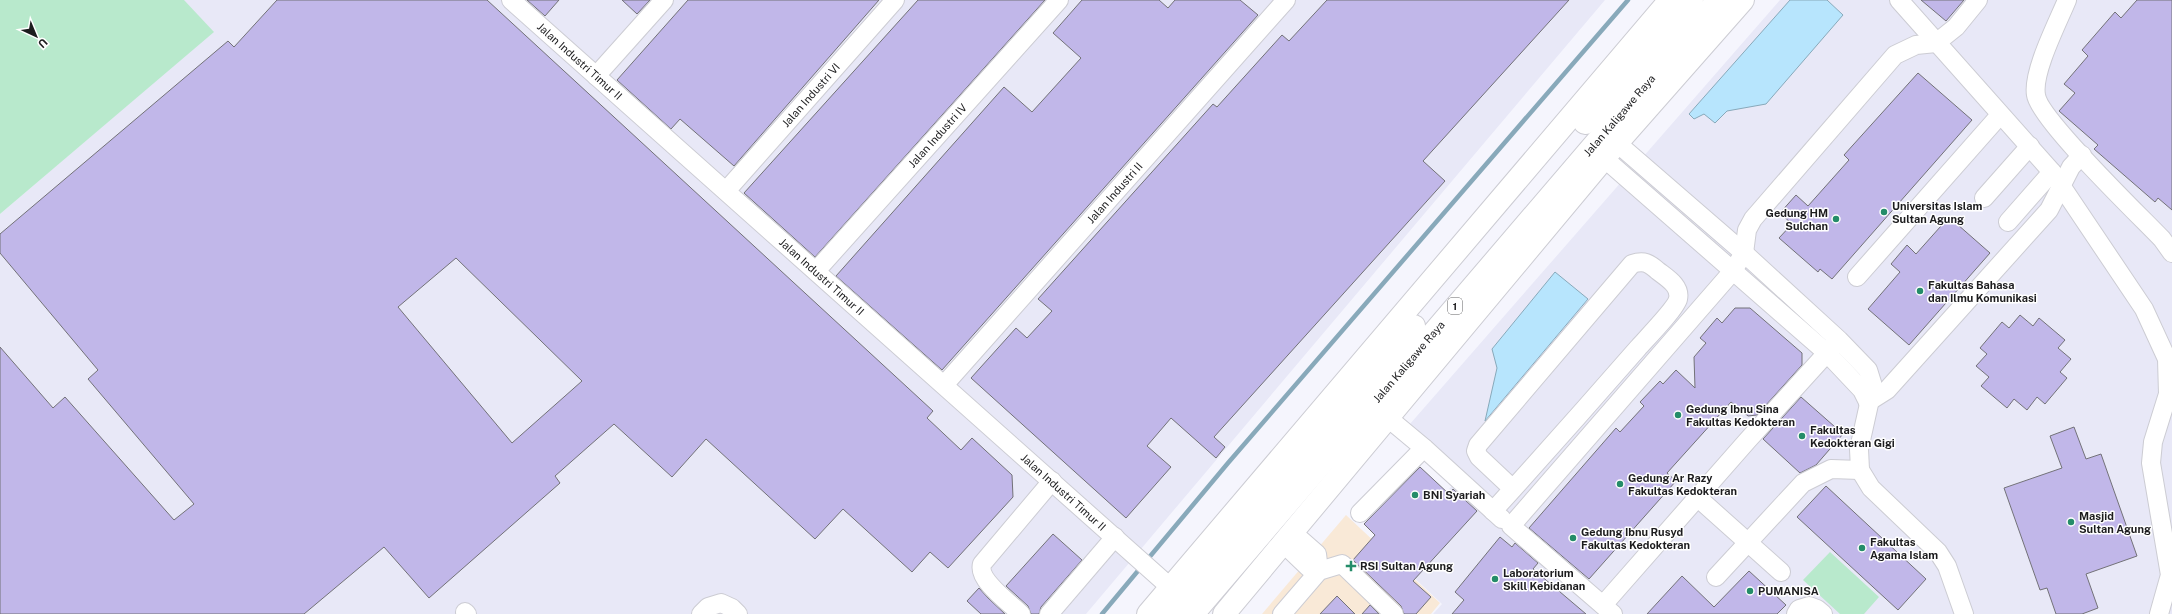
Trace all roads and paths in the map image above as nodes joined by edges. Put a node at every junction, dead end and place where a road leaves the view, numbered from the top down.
1 (511, 0) edge
2 (664, 0) edge
3 (896, 0) edge
4 (1059, 0) edge
5 (1670, 0) edge
6 (1692, 0) edge
7 (1718, 0) edge
8 (1743, 0) edge
9 (1899, 0) edge
10 (1978, 0) edge
11 (2067, 0) edge
12 (1279, 2) edge
13 (1936, 43) junction
14 (596, 76) junction
15 (2000, 115) junction
16 (1596, 140) junction
17 (2030, 146) junction
18 (2082, 155) junction
19 (2057, 179) junction
20 (726, 192) junction
21 (1984, 198) dead end
22 (2008, 222) dead end
23 (2167, 240) edge
24 (1744, 253) junction
25 (2172, 253) edge
26 (816, 271) junction
27 (1732, 272) junction
28 (1857, 277) dead end
29 (1655, 328) junction
30 (1668, 347) junction
31 (1833, 347) junction
32 (944, 385) junction
33 (2170, 392) edge
34 (1593, 400) junction
35 (1868, 402) junction
36 (1610, 415) junction
37 (1388, 418) junction
38 (1555, 442) junction
39 (1424, 448) junction
40 (1573, 456) junction
41 (1860, 470) junction
42 (1052, 481) junction
43 (1513, 489) junction
44 (1697, 497) junction
45 (2164, 497) edge
46 (1493, 511) junction
47 (1360, 513) dead end
48 (1260, 521) junction
49 (1511, 526) junction
50 (2168, 530) edge
51 (1115, 537) junction
52 (1287, 539) junction
53 (1748, 542) junction
54 (1319, 571) junction
55 (1781, 572) dead end
56 (1716, 576) dead end
57 (1166, 583) junction
58 (1608, 610) edge
59 (701, 614) edge
60 (738, 614) edge
61 (1021, 614) edge
62 (1049, 614) edge
63 (1148, 614) edge
64 (1172, 614) edge
65 (1193, 614) edge
66 (1224, 614) edge
67 (1282, 614) edge
68 (1394, 614) edge
69 (1796, 614) edge
70 (1823, 614) edge
71 (1964, 614) edge
72 (2159, 614) edge

1 - 14 lane, Jalan Industri Timur II
2 - 14 lane
3 - 20 lane, Jalan Industri VI
4 - 26 lane, Jalan Industri IV
5 - 57 highway
6 - 16 highway, Jalan Kaligawe Raya / 1
7 - 16 highway, Jalan Kaligawe Raya / 1
8 - 16 highway
9 - 13 lane
10 - 13 lane
11 - 18 lane
12 - 32 lane, Jalan Industri II
13 - 15 lane
13 - 24 lane
14 - 20 lane, Jalan Industri Timur II
15 - 17 lane
15 - 28 lane
16 - 24 lane
16 - 27 lane
16 - 37 highway
16 - 48 highway, Jalan Kaligawe Raya / 1
17 - 19 lane
17 - 21 lane
18 - 19 lane
18 - 23 lane
19 - 22 lane
19 - 33 lane
19 - 35 lane
20 - 26 lane, Jalan Industri Timur II
23 - 25 lane
24 - 27 lane
24 - 31 lane
26 - 32 lane, Jalan Industri Timur II
27 - 30 lane
27 - 31 lane
29 - 30 lane
29 - 34 lane
29 - 43 lane
30 - 36 lane
31 - 35 lane
31 - 44 lane
32 - 42 lane, Jalan Industri Timur II
33 - 45 lane
34 - 36 lane
34 - 38 lane
35 - 41 lane
36 - 40 lane
37 - 39 lane
37 - 52 highway
38 - 40 lane
38 - 43 lane
39 - 46 lane
39 - 47 lane
40 - 49 lane
41 - 53 lane
41 - 71 lane
42 - 51 lane, Jalan Industri Timur II
42 - 61 lane
43 - 46 lane
44 - 53 lane
44 - 58 lane
45 - 50 lane
46 - 49 lane
48 - 52 highway
48 - 64 highway, Jalan Kaligawe Raya / 1
48 - 65 highway, Jalan Kaligawe Raya / 1
49 - 58 lane
50 - 72 lane
51 - 57 lane, Jalan Industri Timur II
51 - 62 lane
52 - 54 lane
52 - 66 highway
53 - 55 lane
53 - 56 lane
54 - 67 lane
54 - 68 lane
57 - 63 highway
59 - 60 lane
69 - 70 lane

